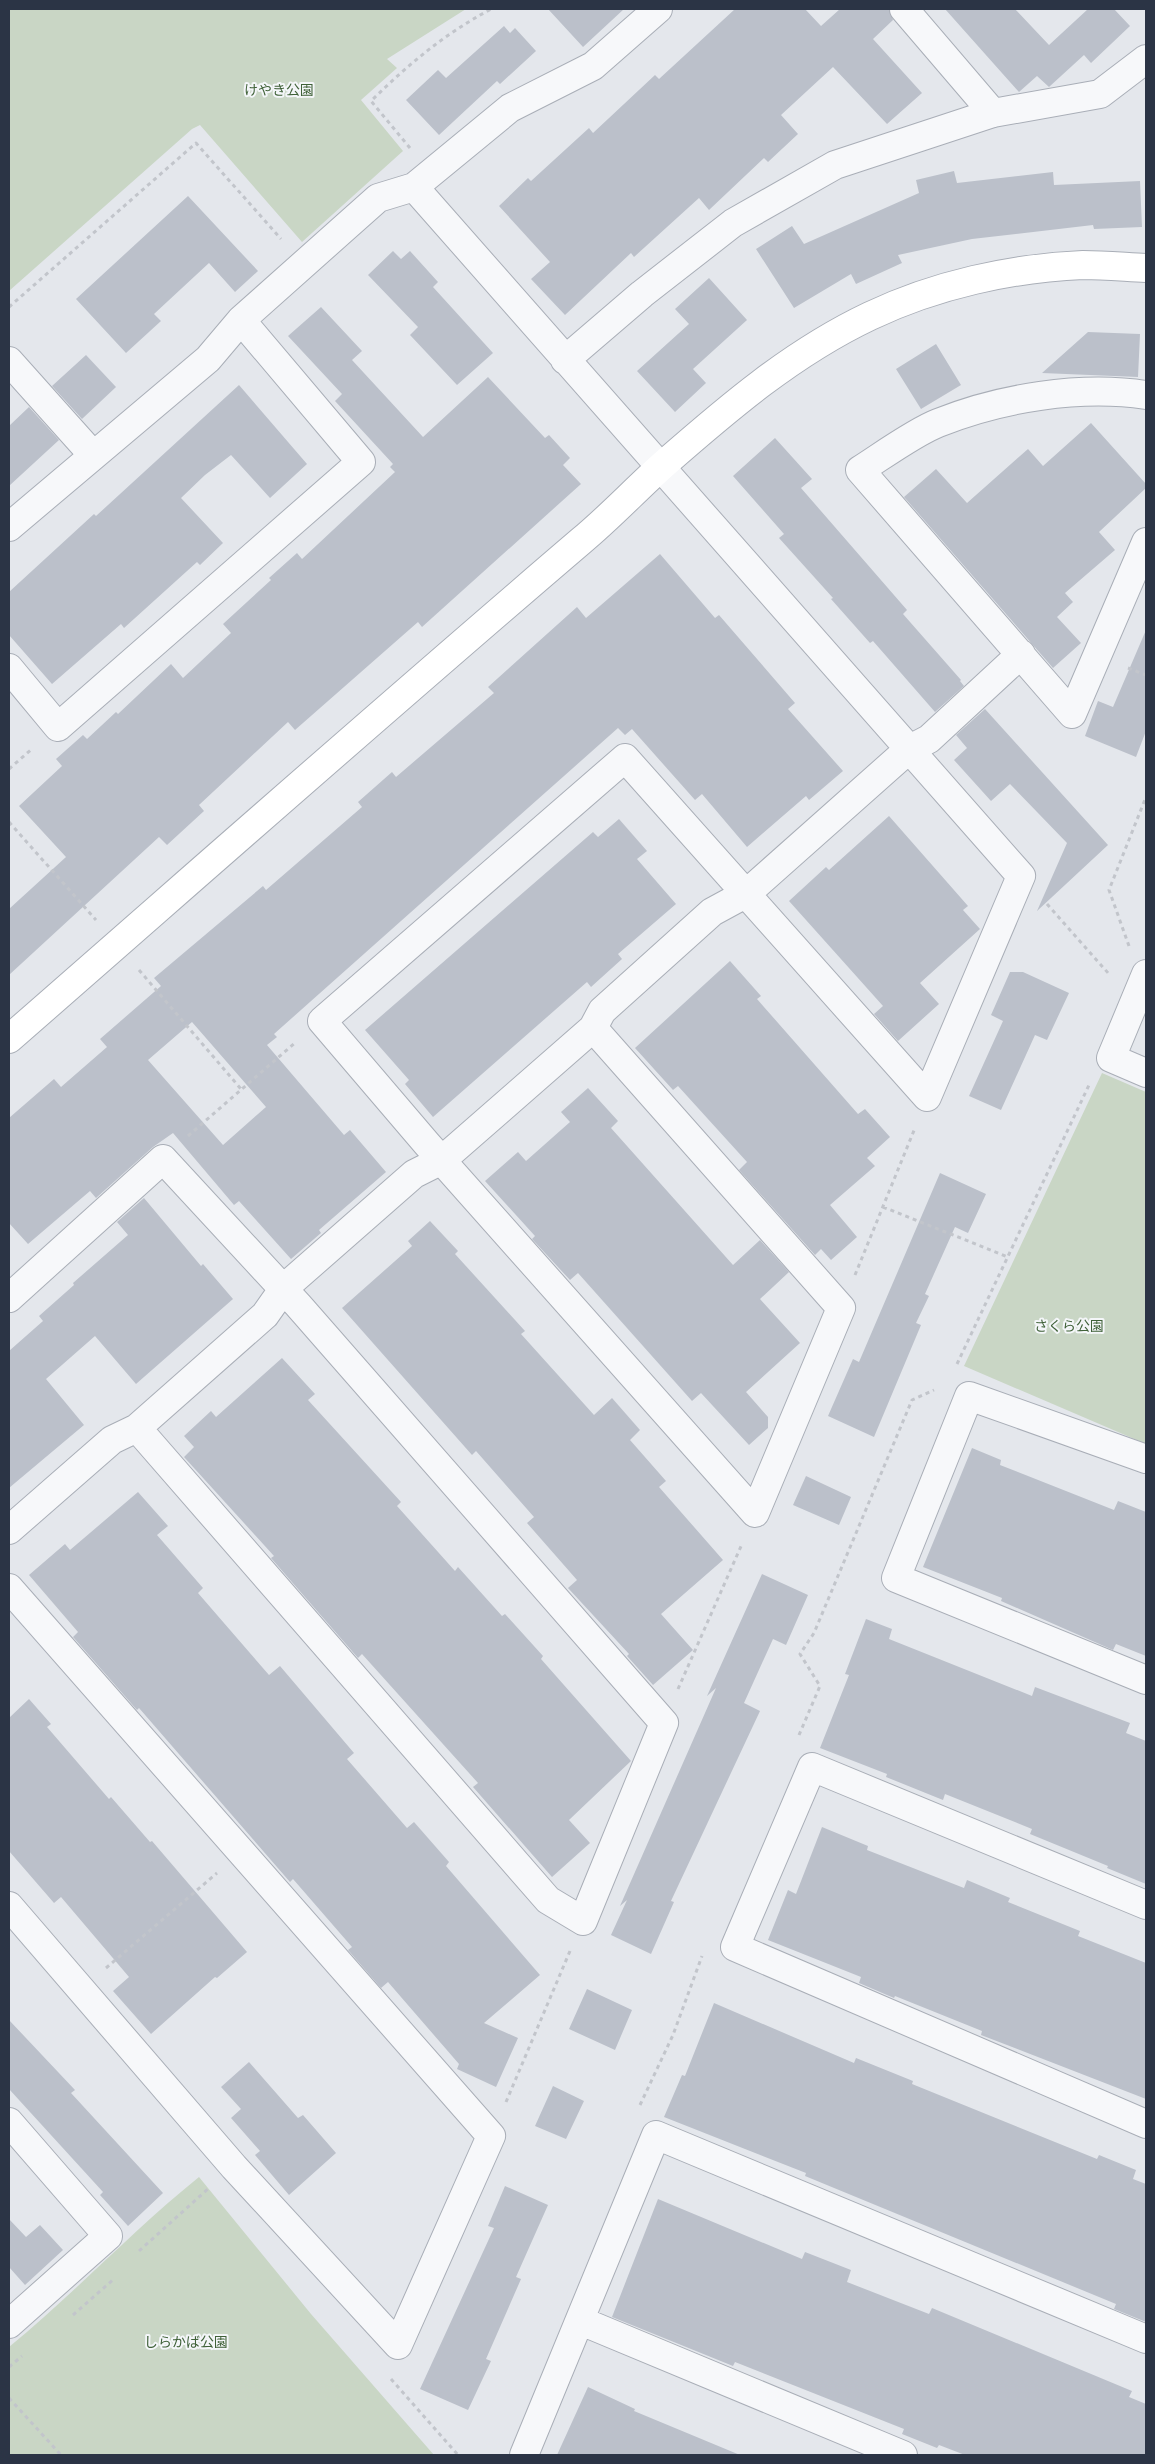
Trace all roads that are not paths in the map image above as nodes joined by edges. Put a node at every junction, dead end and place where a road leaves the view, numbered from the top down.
1 (658, 9) edge
2 (904, 9) edge
3 (1146, 59) edge
4 (993, 113) junction
5 (414, 187) junction
6 (1146, 268) edge
7 (241, 320) junction
8 (565, 360) junction
9 (9, 361) edge
10 (1146, 395) edge
11 (94, 455) junction
12 (662, 466) junction
13 (9, 527) edge
14 (1146, 542) edge
15 (1021, 654) junction
16 (9, 668) edge
17 (908, 750) junction
18 (747, 893) junction
19 (1146, 974) edge
20 (594, 1028) junction
21 (9, 1039) edge
22 (1146, 1073) edge
23 (442, 1160) junction
24 (284, 1288) junction
25 (9, 1298) edge
26 (137, 1428) junction
27 (1146, 1459) edge
28 (9, 1530) edge
29 (9, 1588) edge
30 (1146, 1680) edge
31 (9, 1906) edge
32 (1146, 1906) edge
33 (9, 2122) edge
34 (1146, 2124) edge
35 (581, 2321) junction
36 (9, 2324) edge
37 (1146, 2339) edge
38 (524, 2455) edge
39 (903, 2455) edge

1 - 5 street
2 - 4 street
3 - 4 street
4 - 8 street
5 - 7 street
5 - 8 street
6 - 12 street
7 - 11 street
7 - 16 street
8 - 12 street
9 - 11 street
10 - 15 street
11 - 13 street
12 - 17 street
12 - 21 street
14 - 15 street
15 - 17 street
17 - 18 street
17 - 18 street
18 - 20 street
18 - 23 street
19 - 22 street
20 - 23 street
20 - 23 street
23 - 24 street
24 - 25 street
24 - 26 street
24 - 26 street
26 - 28 street
27 - 30 street
29 - 31 street
32 - 34 street
33 - 36 street
35 - 37 street
35 - 38 street
35 - 39 street

